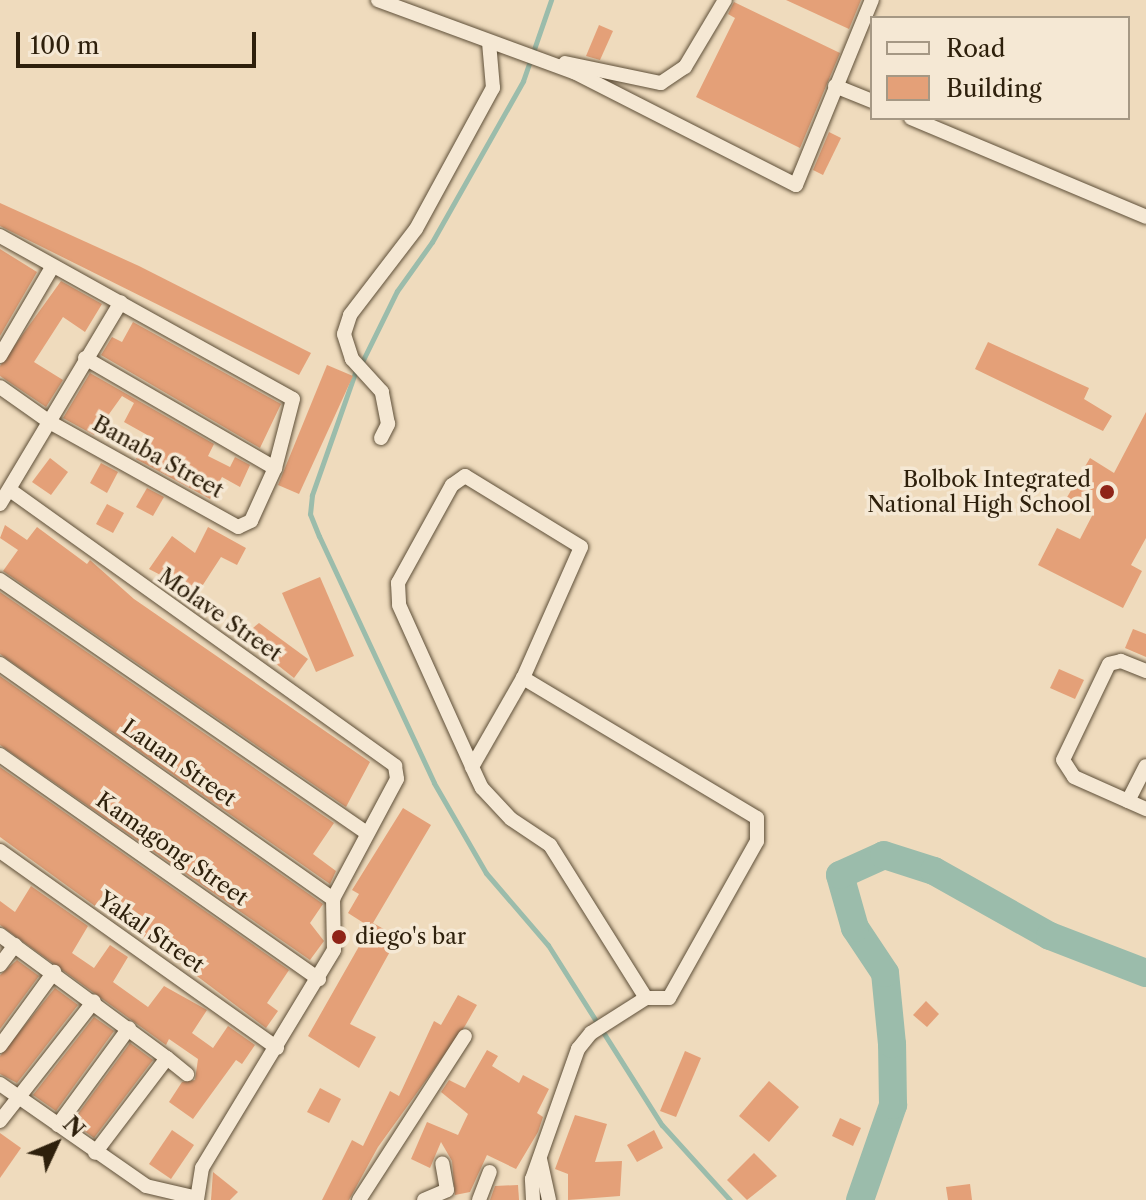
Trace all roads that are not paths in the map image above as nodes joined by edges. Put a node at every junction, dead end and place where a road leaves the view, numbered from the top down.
1 (378, 0) edge
2 (725, 0) edge
3 (872, 0) edge
4 (489, 42) junction
5 (518, 51) junction
6 (835, 86) junction
7 (870, 100) edge
8 (916, 120) edge
9 (1146, 217) edge
10 (0, 236) edge
11 (51, 269) junction
12 (121, 302) junction
13 (0, 356) edge
14 (85, 358) junction
15 (0, 387) edge
16 (51, 423) junction
17 (381, 438) dead end
18 (275, 468) junction
19 (10, 490) junction
20 (0, 504) edge
21 (0, 580) edge
22 (0, 664) edge
23 (1146, 671) edge
24 (523, 678) junction
25 (0, 755) edge
26 (1146, 766) edge
27 (472, 767) junction
28 (1128, 801) junction
29 (1146, 809) edge
30 (367, 833) junction
31 (0, 851) edge
32 (333, 899) junction
33 (0, 935) edge
34 (15, 945) junction
35 (0, 965) edge
36 (54, 972) junction
37 (319, 979) junction
38 (646, 998) junction
39 (94, 1001) junction
40 (129, 1028) junction
41 (465, 1036) dead end
42 (0, 1046) edge
43 (277, 1048) junction
44 (167, 1058) junction
45 (187, 1074) dead end
46 (0, 1084) edge
47 (17, 1096) junction
48 (0, 1121) edge
49 (58, 1125) junction
50 (95, 1153) junction
51 (540, 1159) junction
52 (442, 1163) dead end
53 (490, 1172) dead end
54 (197, 1199) edge
55 (359, 1200) edge
56 (424, 1200) edge
57 (479, 1200) edge
58 (533, 1200) edge
59 (549, 1200) edge

1 - 4 street
2 - 5 street
3 - 6 street
4 - 5 street
4 - 17 street
5 - 6 street
6 - 7 street
8 - 9 street
10 - 11 street
11 - 12 street
11 - 13 street
12 - 14 street
12 - 18 street
14 - 16 street
14 - 18 street
15 - 16 street, Banaba Street
16 - 18 street, Banaba Street
16 - 19 street
19 - 20 street
19 - 30 street, Molave Street
21 - 30 street
22 - 32 street, Lauan Street
23 - 28 street
24 - 27 street
24 - 27 street
24 - 38 street
25 - 37 street, Kamagong Street
26 - 28 street
27 - 38 street
28 - 29 street
30 - 32 street
31 - 43 street, Yakal Street
32 - 37 street
33 - 34 street
34 - 35 street
34 - 36 street
36 - 39 street
36 - 42 street
37 - 43 street
38 - 51 street
39 - 40 street
39 - 47 street
40 - 44 street
40 - 49 street
41 - 55 street
43 - 54 street
44 - 45 street
44 - 50 street
46 - 47 street
47 - 48 street
47 - 49 street
49 - 50 street
50 - 54 street
51 - 58 street
51 - 59 street
52 - 56 street
53 - 57 street

